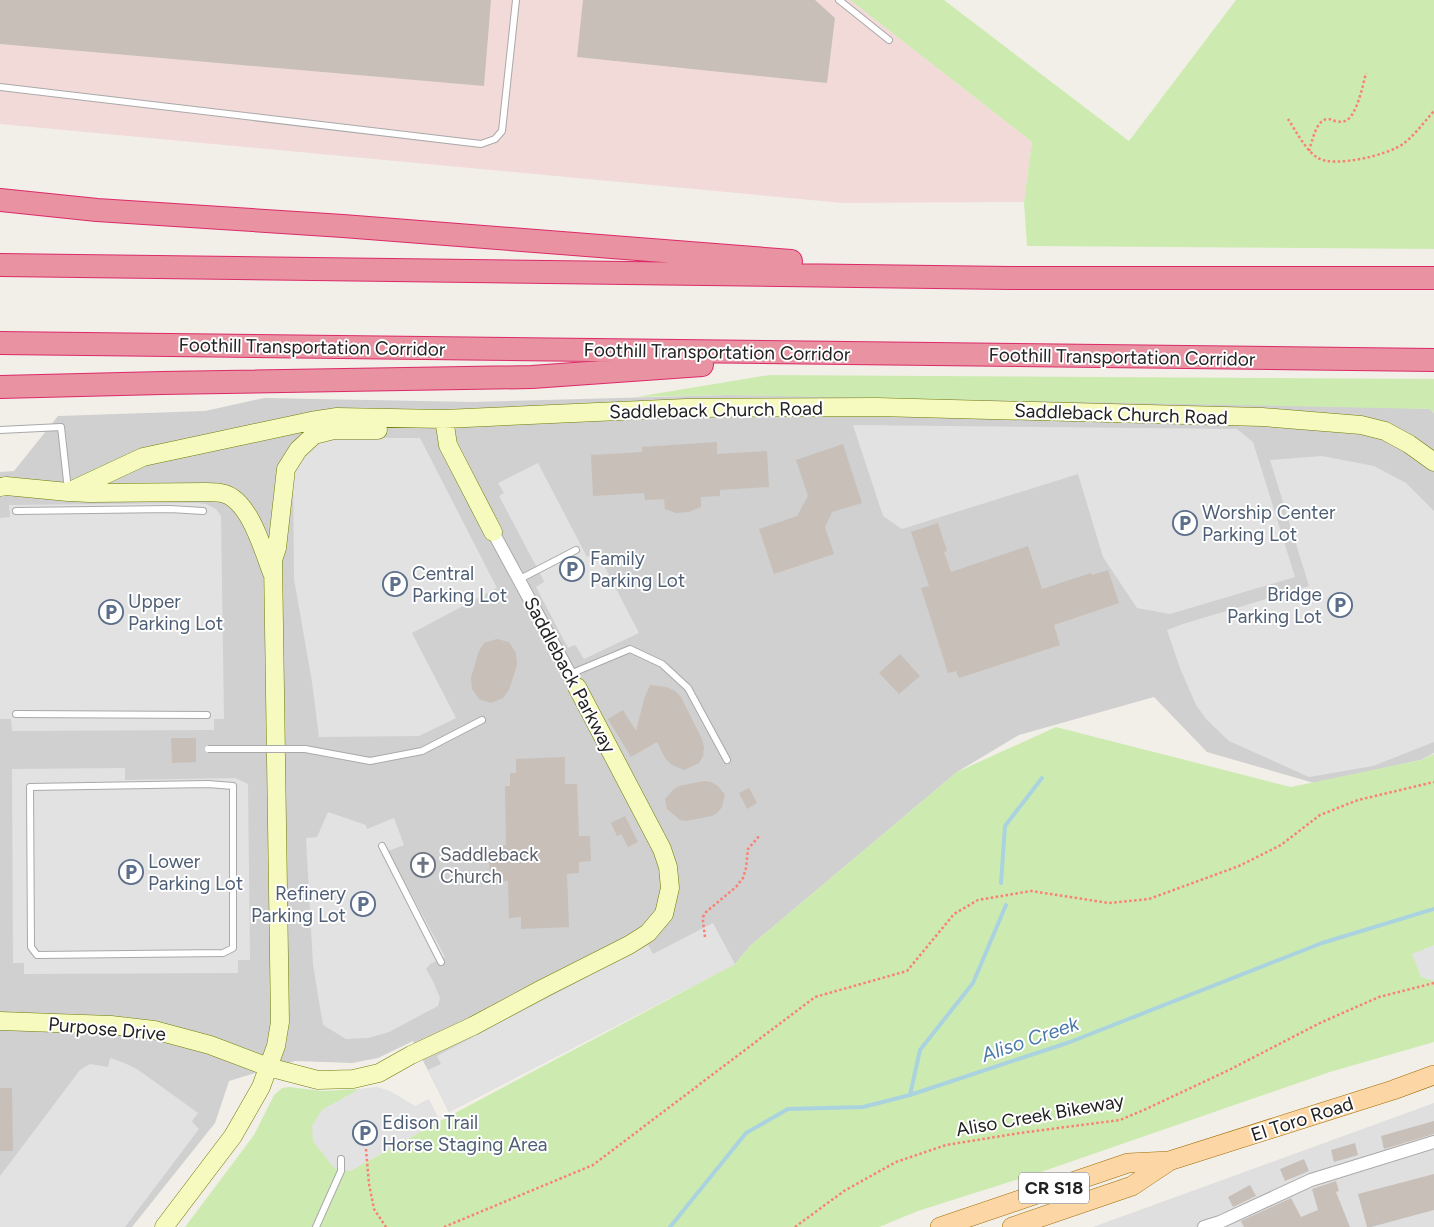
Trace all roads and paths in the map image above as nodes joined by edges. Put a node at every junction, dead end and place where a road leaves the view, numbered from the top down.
1 (516, 0) edge
2 (839, 0) edge
3 (889, 40) dead end
4 (1366, 73) dead end
5 (0, 87) edge
6 (1434, 111) edge
7 (1288, 119) dead end
8 (1309, 151) junction
9 (0, 200) edge
10 (0, 265) edge
11 (1012, 278) junction
12 (1434, 278) edge
13 (0, 343) edge
14 (860, 354) junction
15 (1434, 360) edge
16 (0, 387) edge
17 (444, 419) junction
18 (0, 430) edge
19 (1434, 462) edge
20 (0, 487) edge
21 (68, 492) junction
22 (16, 511) dead end
23 (203, 511) dead end
24 (493, 532) joint
25 (576, 550) dead end
26 (273, 575) junction
27 (518, 580) junction
28 (574, 681) junction
29 (16, 714) dead end
30 (207, 715) dead end
31 (482, 720) dead end
32 (208, 750) dead end
33 (727, 760) dead end
34 (1434, 782) edge
35 (30, 787) joint
36 (760, 835) dead end
37 (382, 846) dead end
38 (705, 937) dead end
39 (442, 962) dead end
40 (1434, 983) edge
41 (0, 1021) edge
42 (268, 1067) junction
43 (1434, 1075) edge
44 (1434, 1142) edge
45 (366, 1149) dead end
46 (341, 1158) dead end
47 (1169, 1161) junction
48 (164, 1227) edge
49 (316, 1227) edge
50 (386, 1227) edge
51 (444, 1227) edge
52 (795, 1227) edge
53 (940, 1227) edge
54 (1012, 1227) edge
55 (1204, 1227) edge

1 - 5 lane
2 - 3 lane
4 - 8 path
6 - 8 path
7 - 8 path
9 - 11 highway
10 - 11 highway
11 - 12 highway
13 - 14 highway, Foothill Transportation Corridor
14 - 15 highway, Foothill Transportation Corridor
14 - 16 highway
17 - 19 main road, Saddleback Church Road
17 - 21 main road, Saddleback Church Road
17 - 24 main road, Saddleback Parkway
17 - 26 main road
18 - 21 lane
20 - 21 main road, Saddleback Church Road
21 - 26 main road
22 - 23 lane
24 - 27 street, Saddleback Parkway
25 - 27 lane
26 - 42 main road
27 - 28 street, Saddleback Parkway
28 - 33 lane
28 - 42 main road, Saddleback Parkway
29 - 30 lane
31 - 32 lane, bridge
34 - 51 path
35 - 35 lane
36 - 38 path
37 - 39 lane
40 - 52 path, Aliso Creek Bikeway
41 - 42 main road, Purpose Drive
42 - 48 main road
43 - 47 main road, El Toro Road / CR S18
44 - 55 street
45 - 50 path
46 - 49 lane
47 - 53 main road, El Toro Road / CR S18
47 - 54 main road, El Toro Road / CR S18

